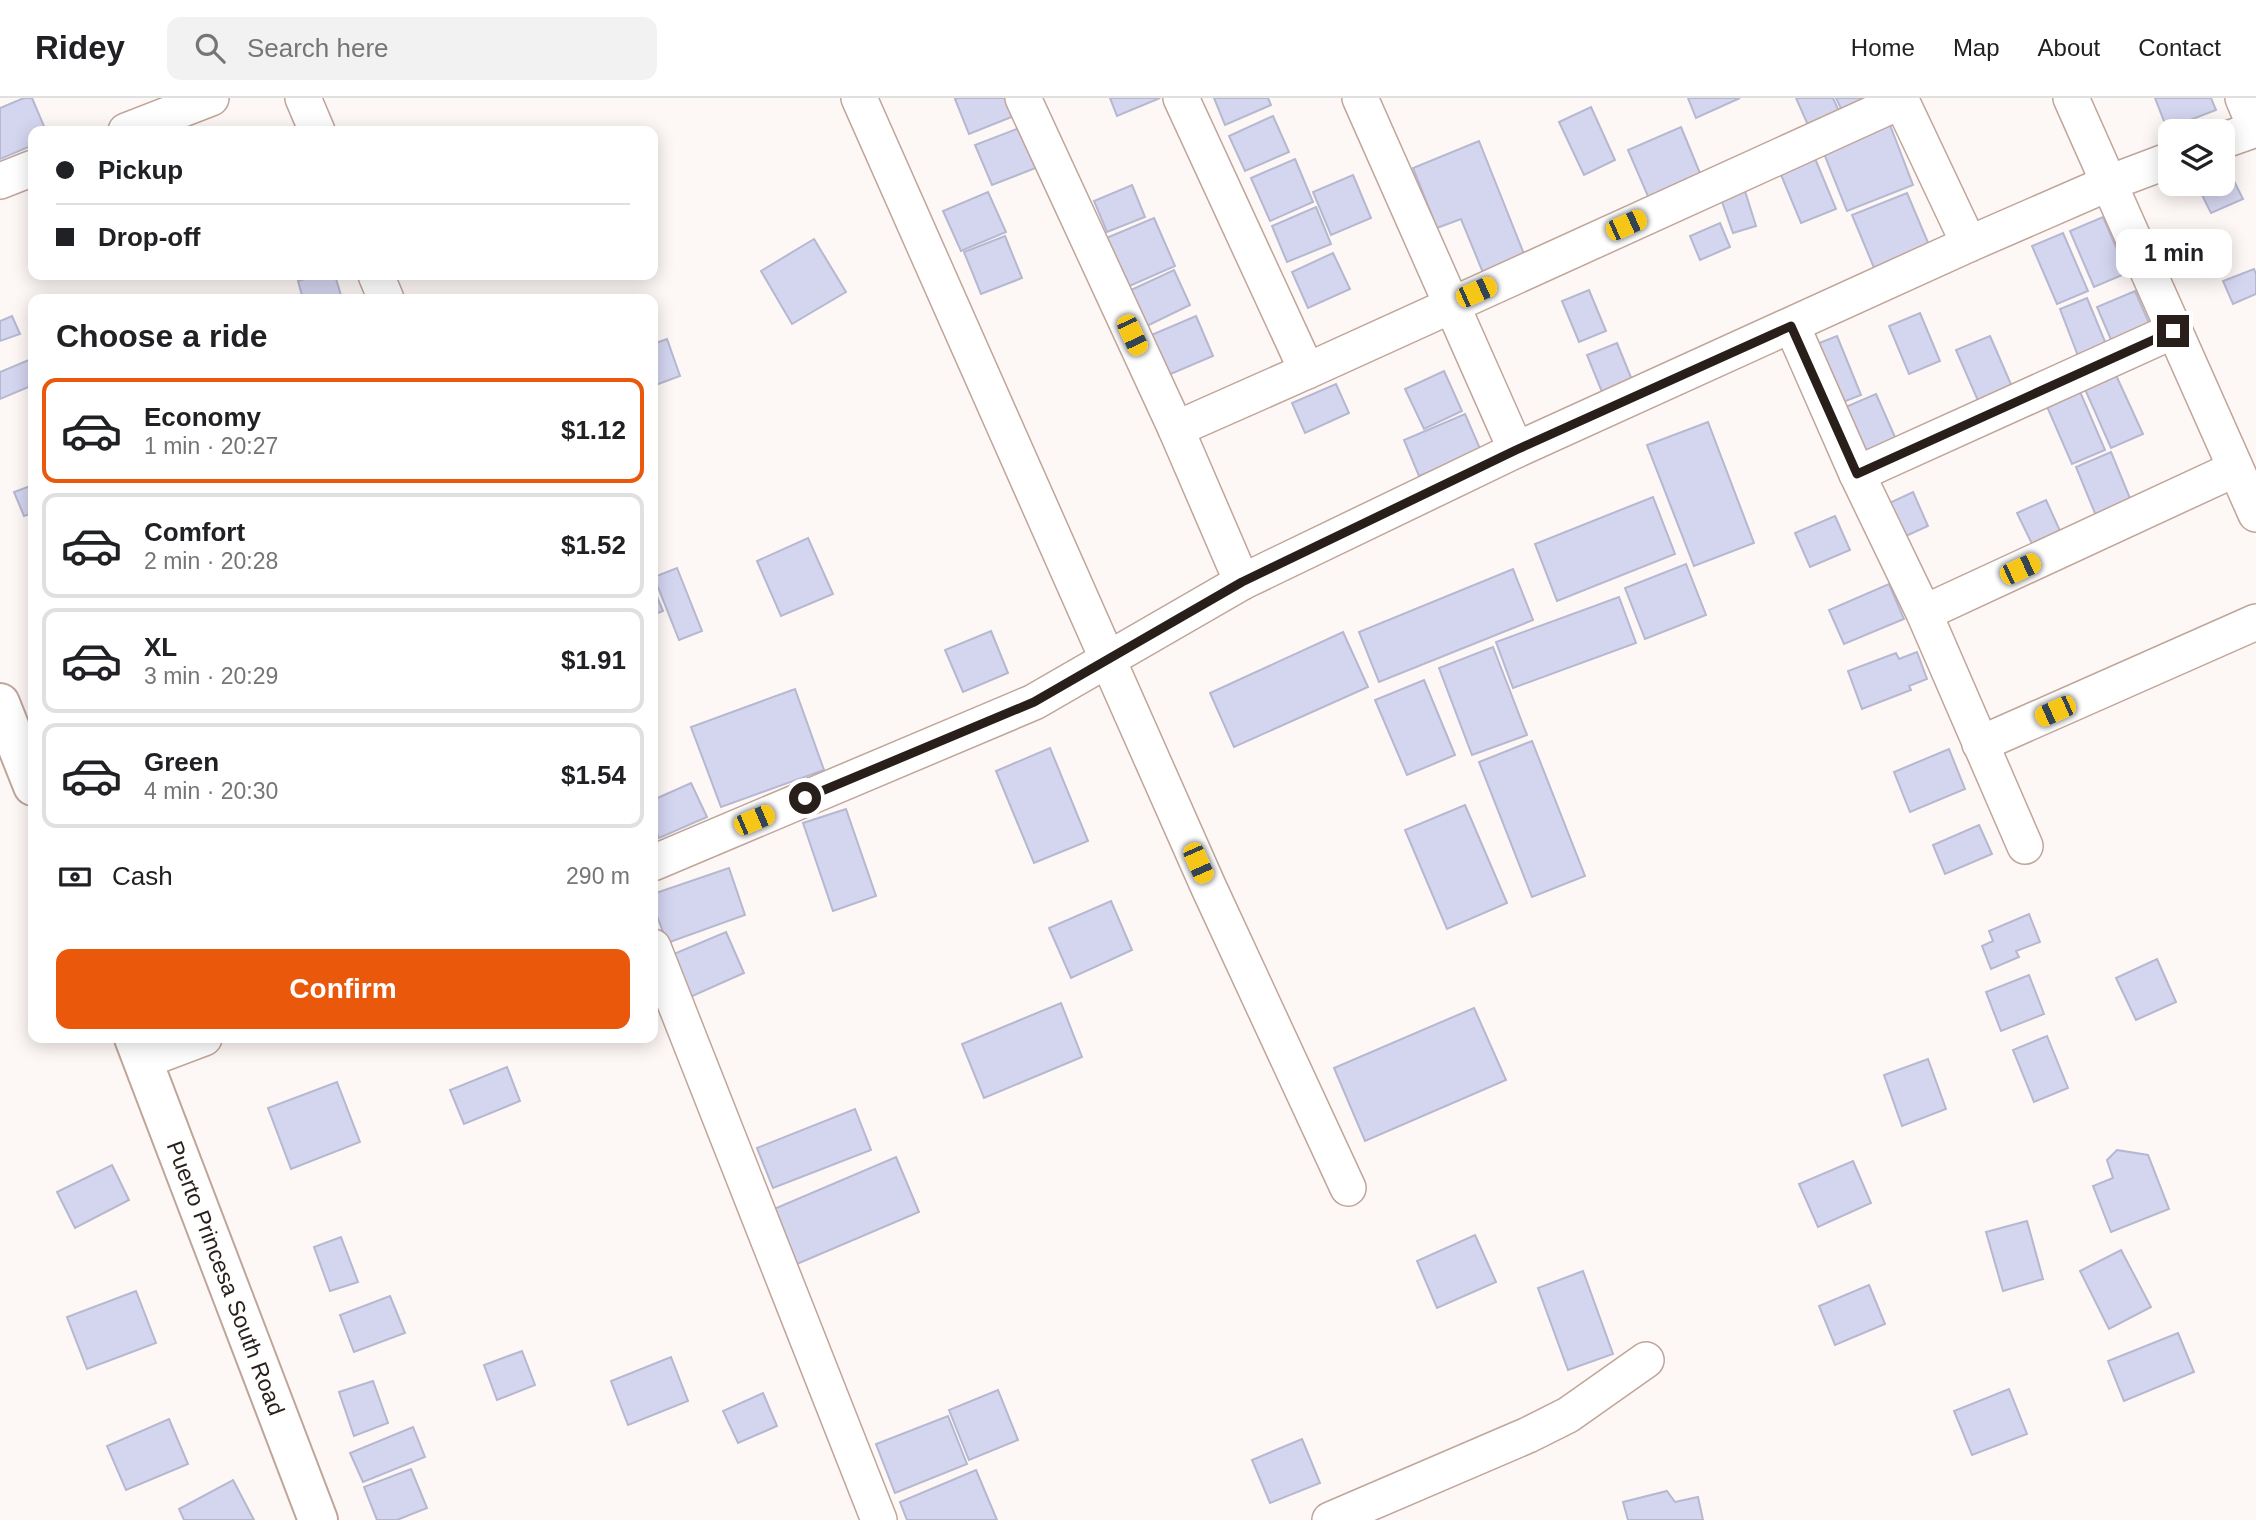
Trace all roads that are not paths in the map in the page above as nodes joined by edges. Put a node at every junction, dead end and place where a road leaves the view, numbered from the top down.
1 (211, 98) edge
2 (303, 98) edge
3 (859, 98) edge
4 (1023, 98) edge
5 (1181, 98) edge
6 (1360, 98) edge
7 (2071, 98) edge
8 (2243, 98) edge
9 (1901, 100) edge
10 (140, 126) edge
11 (315, 126) edge
12 (2256, 129) edge
13 (2235, 136) edge
14 (2158, 165) edge
15 (28, 170) edge
16 (0, 181) edge
17 (2109, 183) junction
18 (1969, 244) junction
19 (1451, 304) junction
20 (1791, 326) junction
21 (2173, 331) junction
22 (1307, 371) junction
23 (1176, 429) junction
24 (1516, 450) junction
25 (2235, 469) junction
26 (1857, 474) junction
27 (2256, 514) edge
28 (1242, 582) junction
29 (1924, 613) junction
30 (2256, 622) edge
31 (1108, 658) junction
32 (0, 703) edge
33 (1980, 744) junction
34 (28, 773) edge
35 (2025, 846) dead end
36 (658, 861) edge
37 (658, 960) edge
38 (174, 1043) edge
39 (139, 1049) edge
40 (1348, 1188) dead end
41 (1646, 1360) dead end
42 (1382, 1510) edge
43 (318, 1520) edge
44 (879, 1520) edge
45 (1330, 1520) edge

1 - 10 street
2 - 11 street
3 - 31 street
4 - 23 street
5 - 22 street
6 - 19 street
7 - 17 street
8 - 12 street
9 - 18 street
9 - 19 street
12 - 13 street
14 - 17 street
15 - 16 street
17 - 18 street
17 - 21 street
18 - 20 street
19 - 22 street
19 - 24 street
20 - 24 street
20 - 26 street
21 - 25 street
21 - 26 street
22 - 23 street
23 - 28 street
24 - 28 street
25 - 27 street
25 - 29 street
26 - 29 street
28 - 31 street
29 - 33 street
30 - 33 street
31 - 36 street
31 - 40 street
32 - 34 main road
33 - 35 street
37 - 44 street
38 - 39 street
39 - 43 main road, Puerto Princesa South Road
41 - 42 street
42 - 45 street

